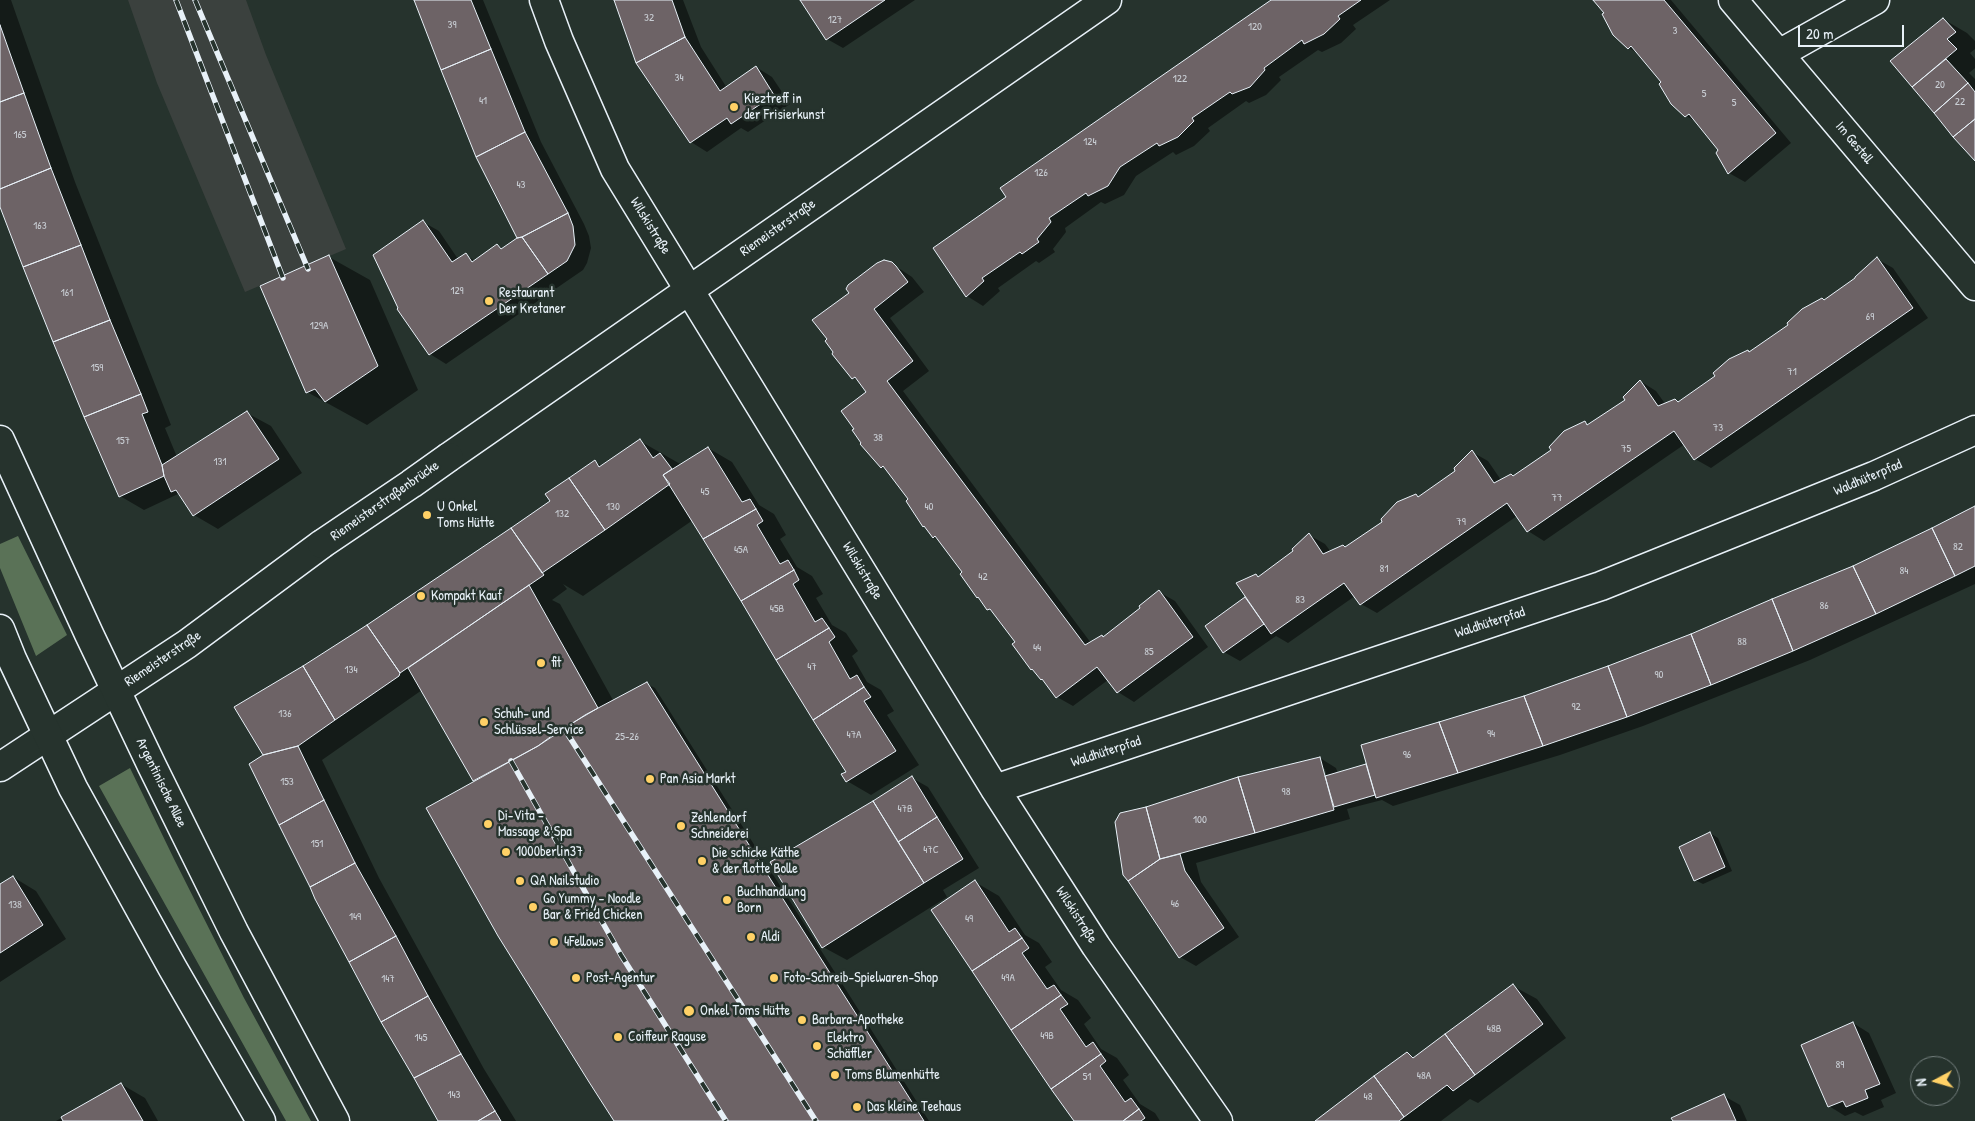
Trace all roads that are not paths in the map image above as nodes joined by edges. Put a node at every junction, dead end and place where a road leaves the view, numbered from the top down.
1 (544, 0) edge
2 (1107, 0) edge
3 (1733, 0) edge
4 (1876, 0) edge
5 (1778, 54) junction
6 (1975, 286) edge
7 (690, 289) junction
8 (1975, 430) edge
9 (0, 440) edge
10 (449, 457) joint
11 (322, 544) joint
12 (0, 629) edge
13 (116, 690) junction
14 (48, 735) junction
15 (0, 767) edge
16 (995, 789) junction
17 (261, 1121) edge
18 (334, 1121) edge
19 (1218, 1121) edge

1 - 7 street, Wilskistraße
2 - 7 street, Riemeisterstraße
3 - 5 street, Im Gestell
4 - 5 street
5 - 6 street, Im Gestell
7 - 10 street, Riemeisterstraße
7 - 16 street, Wilskistraße
8 - 16 street, Waldhüterpfad
9 - 13 street, Argentinische Allee
10 - 11 street, Riemeisterstraßenbrücke, bridge
11 - 13 street, Riemeisterstraße
12 - 14 street
13 - 14 street, Riemeisterstraße
13 - 18 street, Argentinische Allee
14 - 15 street, Riemeisterstraße
14 - 17 street
16 - 19 street, Wilskistraße

